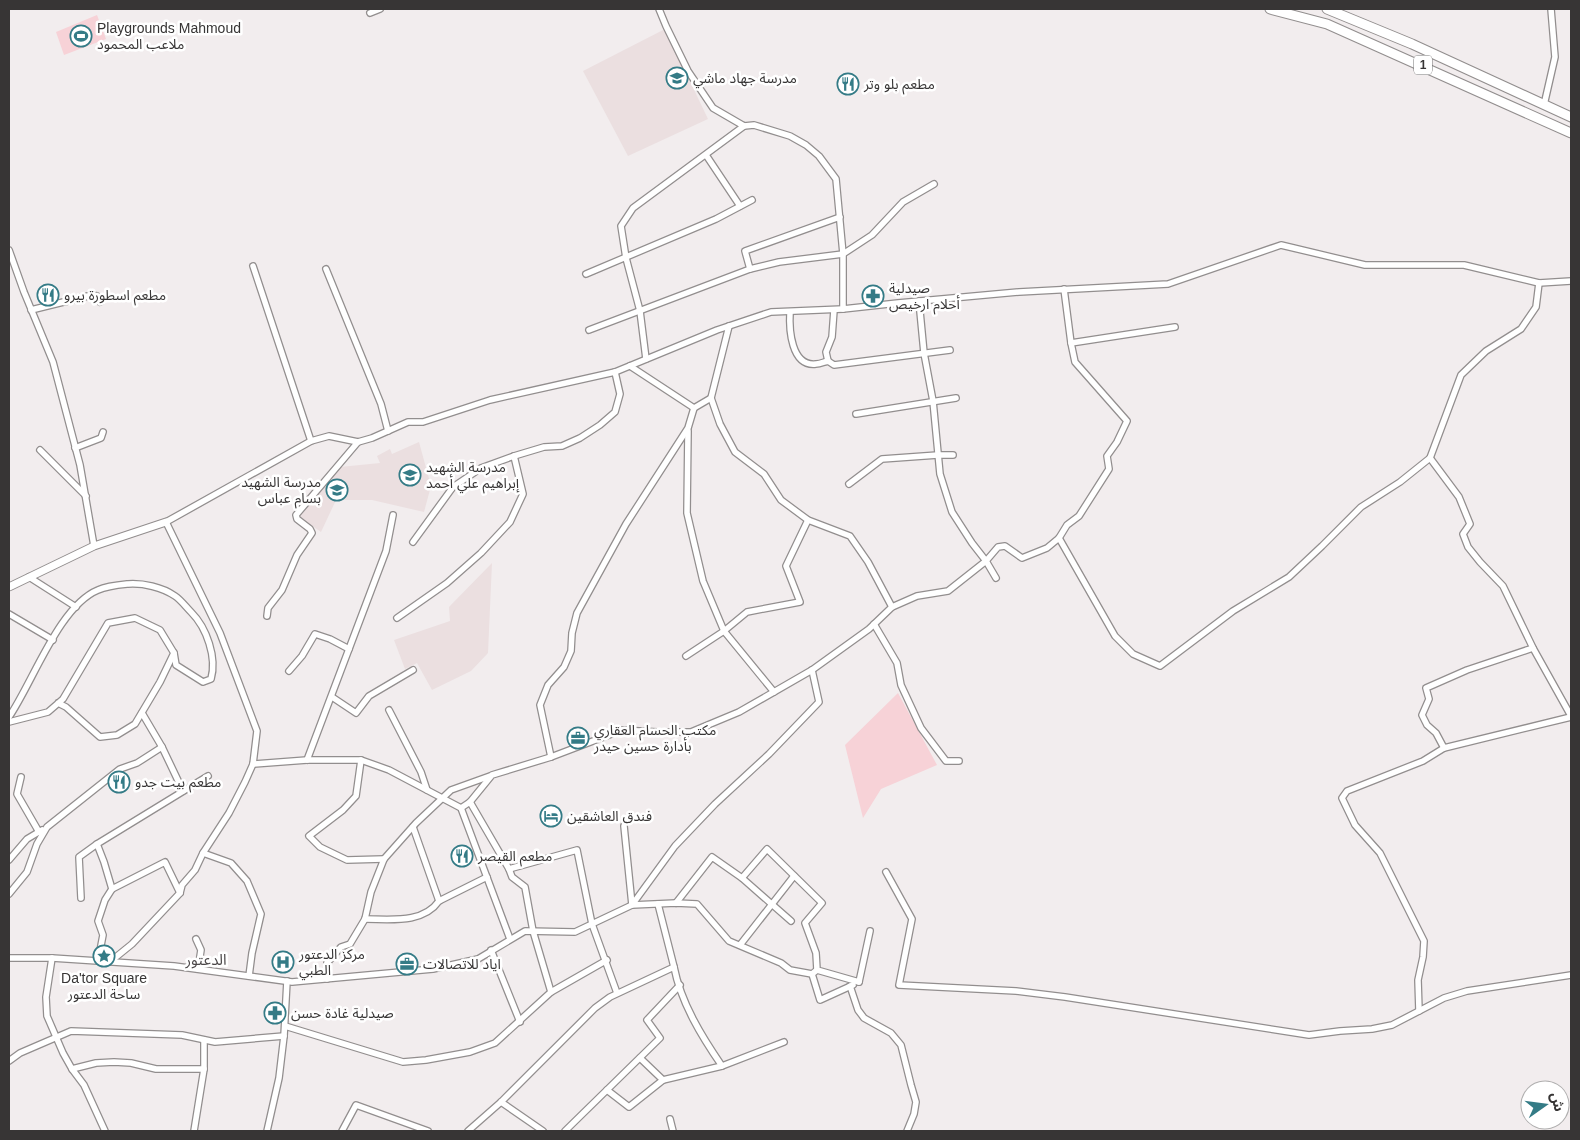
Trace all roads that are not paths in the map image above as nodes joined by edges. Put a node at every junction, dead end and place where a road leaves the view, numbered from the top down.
1 (380, 9) edge
2 (659, 9) edge
3 (1270, 9) edge
4 (1326, 9) edge
5 (1551, 9) edge
6 (370, 12) dead end
7 (1544, 105) junction
8 (1571, 118) edge
9 (744, 126) junction
10 (1568, 131) edge
11 (706, 155) junction
12 (934, 184) dead end
13 (752, 200) dead end
14 (740, 206) junction
15 (840, 217) junction
16 (9, 250) edge
17 (843, 254) junction
18 (626, 258) junction
19 (253, 266) dead end
20 (326, 269) dead end
21 (750, 269) junction
22 (586, 274) dead end
23 (1571, 281) edge
24 (1539, 283) junction
25 (1064, 289) junction
26 (919, 301) junction
27 (100, 302) dead end
28 (31, 310) junction
29 (834, 310) junction
30 (843, 310) junction
31 (640, 311) junction
32 (790, 312) junction
33 (729, 326) junction
34 (1175, 327) dead end
35 (590, 330) dead end
36 (1071, 343) junction
37 (950, 350) dead end
38 (924, 353) junction
39 (646, 359) junction
40 (828, 361) junction
41 (630, 366) junction
42 (615, 372) junction
43 (711, 398) junction
44 (956, 398) dead end
45 (933, 401) junction
46 (694, 408) junction
47 (856, 414) dead end
48 (688, 428) junction
49 (388, 431) junction
50 (103, 432) dead end
51 (311, 442) junction
52 (358, 442) junction
53 (75, 448) junction
54 (40, 450) dead end
55 (938, 455) junction
56 (953, 455) dead end
57 (514, 456) junction
58 (1430, 458) junction
59 (850, 484) dead end
60 (86, 496) junction
61 (393, 516) dead end
62 (808, 520) junction
63 (166, 522) junction
64 (1059, 538) junction
65 (413, 542) dead end
66 (94, 546) junction
67 (986, 561) junction
68 (29, 577) junction
69 (996, 578) dead end
70 (9, 586) edge
71 (76, 607) junction
72 (892, 607) junction
73 (9, 614) edge
74 (268, 616) dead end
75 (397, 618) dead end
76 (874, 624) junction
77 (724, 630) junction
78 (52, 640) junction
79 (1533, 648) junction
80 (349, 649) junction
81 (174, 653) junction
82 (686, 656) dead end
83 (413, 670) dead end
84 (812, 670) junction
85 (289, 671) dead end
86 (774, 692) junction
87 (332, 697) junction
88 (58, 703) junction
89 (390, 710) dead end
90 (142, 713) junction
91 (9, 717) edge
92 (1571, 717) edge
93 (9, 722) edge
94 (162, 747) junction
95 (1444, 748) junction
96 (552, 757) junction
97 (307, 760) junction
98 (361, 760) junction
99 (959, 761) dead end
100 (253, 764) junction
101 (492, 775) junction
102 (208, 776) dead end
103 (21, 777) dead end
104 (427, 790) junction
105 (183, 791) junction
106 (444, 798) junction
107 (470, 802) junction
108 (460, 808) junction
109 (624, 826) dead end
110 (47, 827) junction
111 (413, 827) junction
112 (39, 832) junction
113 (97, 844) junction
114 (203, 853) junction
115 (384, 859) junction
116 (9, 860) edge
117 (509, 869) junction
118 (886, 872) dead end
119 (794, 876) junction
120 (487, 877) junction
121 (742, 878) junction
122 (112, 889) junction
123 (180, 893) junction
124 (9, 894) edge
125 (81, 898) dead end
126 (439, 902) junction
127 (676, 903) junction
128 (658, 904) junction
129 (772, 904) junction
130 (632, 905) junction
131 (365, 919) junction
132 (791, 921) dead end
133 (592, 924) junction
134 (533, 931) junction
135 (870, 931) dead end
136 (196, 938) dead end
137 (510, 939) junction
138 (740, 945) junction
139 (492, 950) junction
140 (9, 958) edge
141 (52, 958) junction
142 (98, 960) junction
143 (607, 960) junction
144 (111, 962) junction
145 (674, 967) junction
146 (198, 969) junction
147 (814, 972) junction
148 (1571, 975) edge
149 (250, 976) junction
150 (327, 978) junction
151 (287, 981) junction
152 (860, 982) junction
153 (680, 985) junction
154 (850, 986) junction
155 (551, 992) junction
156 (617, 993) junction
157 (1419, 1010) junction
158 (520, 1022) junction
159 (285, 1026) junction
160 (284, 1036) junction
161 (55, 1037) junction
162 (204, 1040) junction
163 (784, 1042) dead end
164 (640, 1058) junction
165 (9, 1061) edge
166 (722, 1066) junction
167 (72, 1069) junction
168 (204, 1069) junction
169 (663, 1080) junction
170 (607, 1090) junction
171 (501, 1102) junction
172 (670, 1119) dead end
173 (105, 1131) edge
174 (194, 1131) edge
175 (267, 1131) edge
176 (342, 1131) edge
177 (428, 1131) edge
178 (468, 1131) edge
179 (543, 1131) edge
180 (565, 1131) edge
181 (673, 1131) edge
182 (907, 1131) edge

1 - 6 street
2 - 9 street
3 - 10 main road, 1
4 - 7 main road, 1
5 - 7 street
7 - 8 main road, 1
8 - 10 main road
9 - 11 street
9 - 15 street
11 - 14 street
11 - 18 street
12 - 17 street
13 - 14 street
14 - 18 street
15 - 17 street
15 - 21 street
16 - 28 street
17 - 21 street
17 - 30 street
18 - 22 street
18 - 31 street
19 - 51 street
20 - 49 street
21 - 31 street
23 - 24 street
24 - 25 street
24 - 58 street
25 - 26 street
25 - 36 street
26 - 30 street
26 - 38 street
27 - 28 street
28 - 53 street
29 - 30 street
29 - 32 street
29 - 40 street
31 - 35 street
31 - 39 street
32 - 33 street
32 - 40 street
33 - 39 street
33 - 43 street
34 - 36 street
36 - 64 street
37 - 38 street
38 - 40 street
38 - 45 street
39 - 41 street
41 - 42 street
41 - 46 street
42 - 49 street
42 - 57 street
43 - 46 street
43 - 62 street
44 - 45 street
45 - 47 street
45 - 55 street
46 - 48 street
48 - 77 street
48 - 96 street
49 - 52 street
50 - 53 street
51 - 52 street
51 - 63 street
52 - 74 street
53 - 60 street
54 - 60 street
55 - 56 street
55 - 59 street
55 - 67 street
57 - 65 street
57 - 75 street
58 - 64 street
58 - 79 street
60 - 66 street
61 - 80 street
62 - 72 street
62 - 77 street
63 - 66 street
63 - 100 street
64 - 67 street
66 - 68 street
67 - 69 street
67 - 72 street
68 - 70 street
68 - 71 street
71 - 78 street
71 - 81 street
72 - 76 street
73 - 78 street
76 - 84 street
76 - 99 street
77 - 82 street
77 - 86 street
78 - 91 street
79 - 92 street
79 - 95 street
80 - 85 street
80 - 87 street
81 - 88 street
81 - 90 street
83 - 87 street
84 - 86 street
84 - 130 street
86 - 96 street
87 - 97 street
88 - 90 street
88 - 93 street
89 - 104 street
90 - 94 street
92 - 95 street
94 - 105 street
94 - 110 street
95 - 157 street
96 - 101 street
97 - 98 street
97 - 100 street
98 - 104 street
98 - 115 street
100 - 114 street
101 - 106 street
101 - 107 street
102 - 105 street
103 - 112 street
104 - 106 street
105 - 113 street
106 - 108 street
106 - 111 street
107 - 108 street
107 - 117 street
108 - 120 street
109 - 130 street
110 - 112 street
110 - 124 street
111 - 115 street
111 - 126 street
112 - 116 street
113 - 122 street
113 - 125 street
114 - 123 street
114 - 149 street
115 - 131 street
117 - 133 street
117 - 134 street
118 - 157 street
119 - 121 street
119 - 129 street
119 - 147 street
120 - 126 street
120 - 137 street
121 - 127 street
121 - 129 street
122 - 123 street
122 - 142 street
123 - 144 street
126 - 131 street
127 - 128 street
127 - 138 street
128 - 130 street
128 - 145 street
129 - 132 street
129 - 138 street
130 - 133 street
131 - 150 street
133 - 134 street
133 - 143 street
134 - 137 street
134 - 155 street
135 - 152 street
136 - 146 street
137 - 139 street
138 - 147 street
139 - 150 street
139 - 158 street
140 - 141 street
141 - 142 street
141 - 161 street
142 - 144 street
143 - 155 street
143 - 156 street
144 - 146 street
145 - 153 street
145 - 156 street
146 - 149 street
147 - 152 street
147 - 154 street
148 - 157 street
149 - 151 street
150 - 151 street
151 - 159 street
152 - 154 street
153 - 164 street
153 - 166 street
154 - 182 street
155 - 158 street
156 - 171 street
158 - 159 street
159 - 160 street
160 - 162 street
160 - 175 street
161 - 162 street
161 - 165 street
161 - 167 street
162 - 168 street
163 - 166 street
164 - 169 street
164 - 170 street
166 - 169 street
167 - 168 street
167 - 173 street
168 - 174 street
169 - 170 street
170 - 180 street
171 - 178 street
171 - 179 street
172 - 181 street
176 - 177 street

